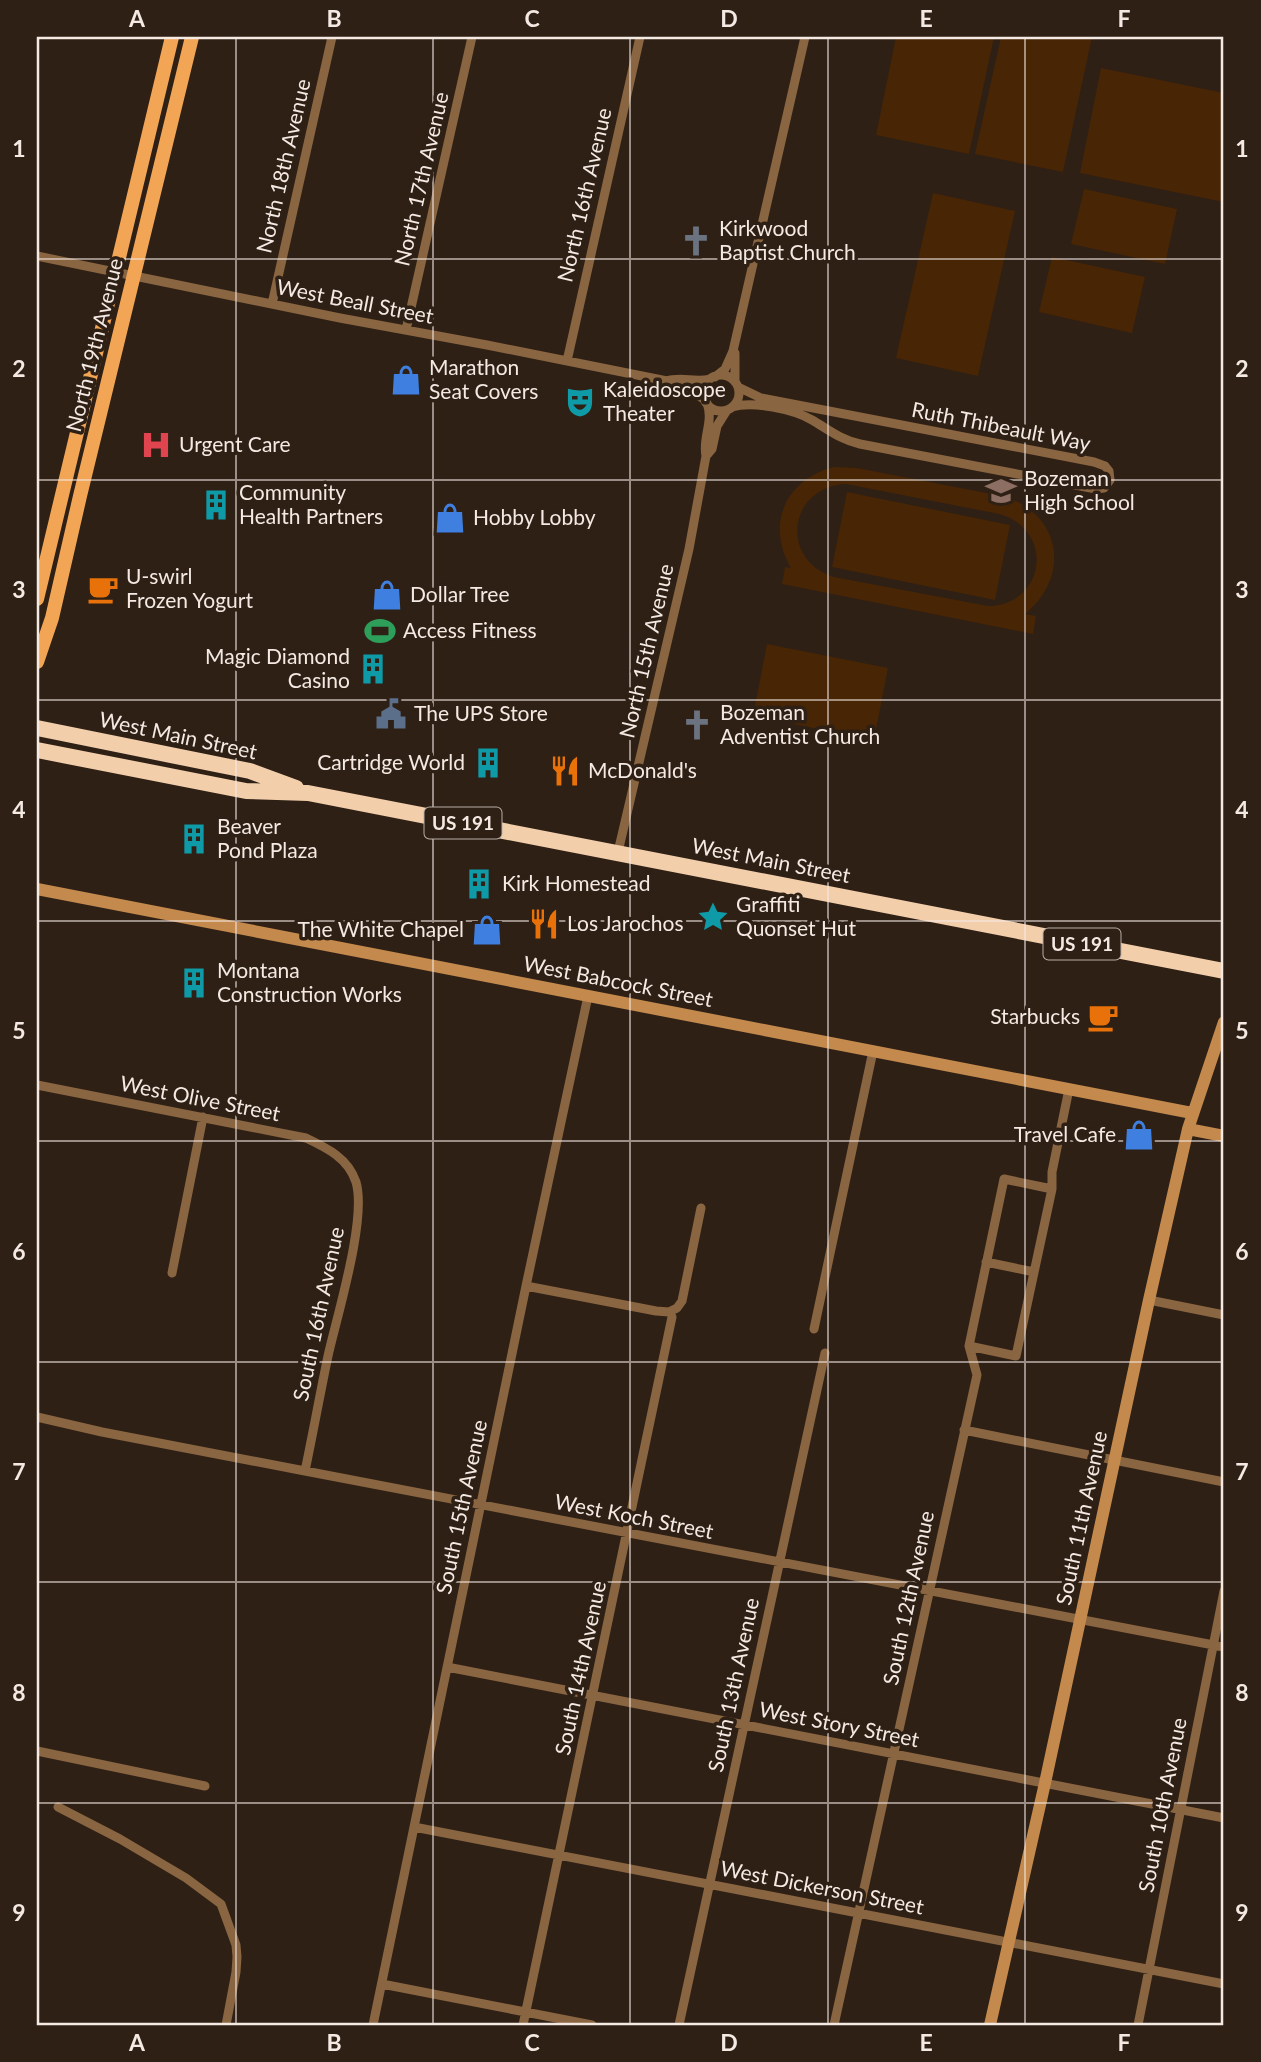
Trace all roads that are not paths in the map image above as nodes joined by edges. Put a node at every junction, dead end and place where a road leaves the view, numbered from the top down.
1 (172, 37) edge
2 (192, 37) edge
3 (332, 37) edge
4 (472, 37) edge
5 (640, 37) edge
6 (805, 37) edge
7 (37, 256) edge
8 (117, 271) junction
9 (134, 275) junction
10 (272, 304) junction
11 (406, 330) junction
12 (736, 340) junction
13 (566, 361) junction
14 (712, 378) junction
15 (667, 381) junction
16 (736, 384) junction
17 (706, 401) junction
18 (730, 408) junction
19 (706, 456) junction
20 (37, 599) edge
21 (37, 662) edge
22 (37, 728) edge
23 (37, 750) edge
24 (308, 793) junction
25 (618, 852) junction
26 (37, 888) edge
27 (1224, 971) edge
28 (588, 996) junction
29 (1224, 1022) edge
30 (873, 1051) junction
31 (37, 1085) edge
32 (1069, 1089) junction
33 (1192, 1114) junction
34 (203, 1117) junction
35 (1188, 1129) junction
36 (1224, 1136) edge
37 (347, 1166) joint
38 (1052, 1189) junction
39 (701, 1208) dead end
40 (986, 1262) junction
41 (1034, 1272) junction
42 (173, 1273) dead end
43 (526, 1286) junction
44 (1149, 1300) junction
45 (1224, 1315) edge
46 (672, 1317) dead end
47 (814, 1329) dead end
48 (969, 1346) junction
49 (825, 1353) dead end
50 (37, 1417) edge
51 (964, 1430) junction
52 (1115, 1460) junction
53 (305, 1472) junction
54 (1224, 1482) edge
55 (481, 1505) junction
56 (628, 1533) junction
57 (779, 1562) junction
58 (929, 1591) junction
59 (1224, 1591) edge
60 (1079, 1620) junction
61 (1213, 1645) junction
62 (1224, 1647) edge
63 (447, 1667) junction
64 (592, 1695) junction
65 (743, 1725) junction
66 (37, 1751) edge
67 (893, 1754) junction
68 (1045, 1783) junction
69 (205, 1786) dead end
70 (58, 1807) dead end
71 (1180, 1810) junction
72 (1224, 1818) edge
73 (414, 1827) junction
74 (559, 1855) junction
75 (708, 1884) junction
76 (859, 1913) junction
77 (1009, 1942) junction
78 (1148, 1969) junction
79 (382, 1984) junction
80 (1224, 1984) edge
81 (526, 2012) junction
82 (226, 2025) edge
83 (373, 2025) edge
84 (523, 2025) edge
85 (592, 2025) edge
86 (679, 2025) edge
87 (834, 2025) edge
88 (990, 2025) edge
89 (1138, 2025) edge

1 - 8 main road, North 19th Avenue
2 - 9 main road, North 19th Avenue
3 - 10 street, North 18th Avenue
4 - 11 street, North 17th Avenue
5 - 13 street, North 16th Avenue
6 - 12 street
7 - 8 street, West Beall Street
8 - 9 street, West Beall Street
8 - 20 main road, North 19th Avenue
9 - 10 street, West Beall Street
9 - 21 main road, North 19th Avenue
10 - 11 street, West Beall Street
11 - 13 street, West Beall Street
12 - 14 street
12 - 16 street
13 - 15 street, West Beall Street
14 - 15 street, West Beall Street
14 - 16 street
14 - 17 street
15 - 17 street, West Beall Street
16 - 18 street
16 - 18 street, Ruth Thibeault Way
17 - 18 street
17 - 19 street, North 15th Avenue
18 - 19 street, North 15th Avenue
19 - 25 street, North 15th Avenue
22 - 24 highway, West Main Street / US 191
23 - 24 highway, West Main Street / US 191
24 - 25 highway, West Main Street / US 191
25 - 27 highway, West Main Street / US 191
26 - 28 street, West Babcock Street
28 - 30 street, West Babcock Street
28 - 43 street, South 15th Avenue
29 - 33 street, South 11th Avenue
30 - 32 street, West Babcock Street
30 - 47 street
31 - 34 street, West Olive Street
32 - 33 street, West Babcock Street
32 - 38 street
33 - 35 street, South 11th Avenue
34 - 37 street, West Olive Street
34 - 42 street
35 - 36 street
35 - 44 street, South 11th Avenue
37 - 53 street, South 16th Avenue
38 - 40 street, South 12th Avenue
38 - 41 street
39 - 43 street
40 - 41 street
40 - 48 street, South 12th Avenue
41 - 48 street
43 - 55 street, South 15th Avenue
44 - 45 street
44 - 52 street, South 11th Avenue
46 - 56 street, South 14th Avenue
48 - 51 street, South 12th Avenue
49 - 57 street, South 13th Avenue
50 - 53 street, West Koch Street
51 - 52 street
51 - 58 street, South 12th Avenue
52 - 54 street
52 - 60 street, South 11th Avenue
53 - 55 street, West Koch Street
55 - 56 street, West Koch Street
55 - 63 street, South 15th Avenue
56 - 57 street, West Koch Street
56 - 64 street, South 14th Avenue
57 - 58 street, West Koch Street
57 - 65 street, South 13th Avenue
58 - 60 street, West Koch Street
58 - 67 street, South 12th Avenue
59 - 61 street, South 10th Avenue
60 - 61 street, West Koch Street
60 - 68 street, South 11th Avenue
61 - 62 street, West Koch Street
61 - 71 street, South 10th Avenue
63 - 64 street, West Story Street
63 - 73 street, South 15th Avenue
64 - 65 street, West Story Street
64 - 74 street, South 14th Avenue
65 - 67 street, West Story Street
65 - 75 street, South 13th Avenue
66 - 69 street
67 - 68 street, West Story Street
67 - 76 street, South 12th Avenue
68 - 71 street, West Story Street
68 - 77 street, South 11th Avenue
70 - 82 street
71 - 72 street, West Story Street
71 - 78 street, South 10th Avenue
73 - 74 street, West Dickerson Street
73 - 79 street, South 15th Avenue
74 - 75 street, West Dickerson Street
74 - 81 street, South 14th Avenue
75 - 76 street, West Dickerson Street
75 - 86 street, South 13th Avenue
76 - 77 street, West Dickerson Street
76 - 87 street, South 12th Avenue
77 - 78 street, West Dickerson Street
77 - 88 street, South 11th Avenue
78 - 80 street, West Dickerson Street
78 - 89 street, South 10th Avenue
79 - 81 street
79 - 83 street, South 15th Avenue
81 - 84 street, South 14th Avenue
81 - 85 street

